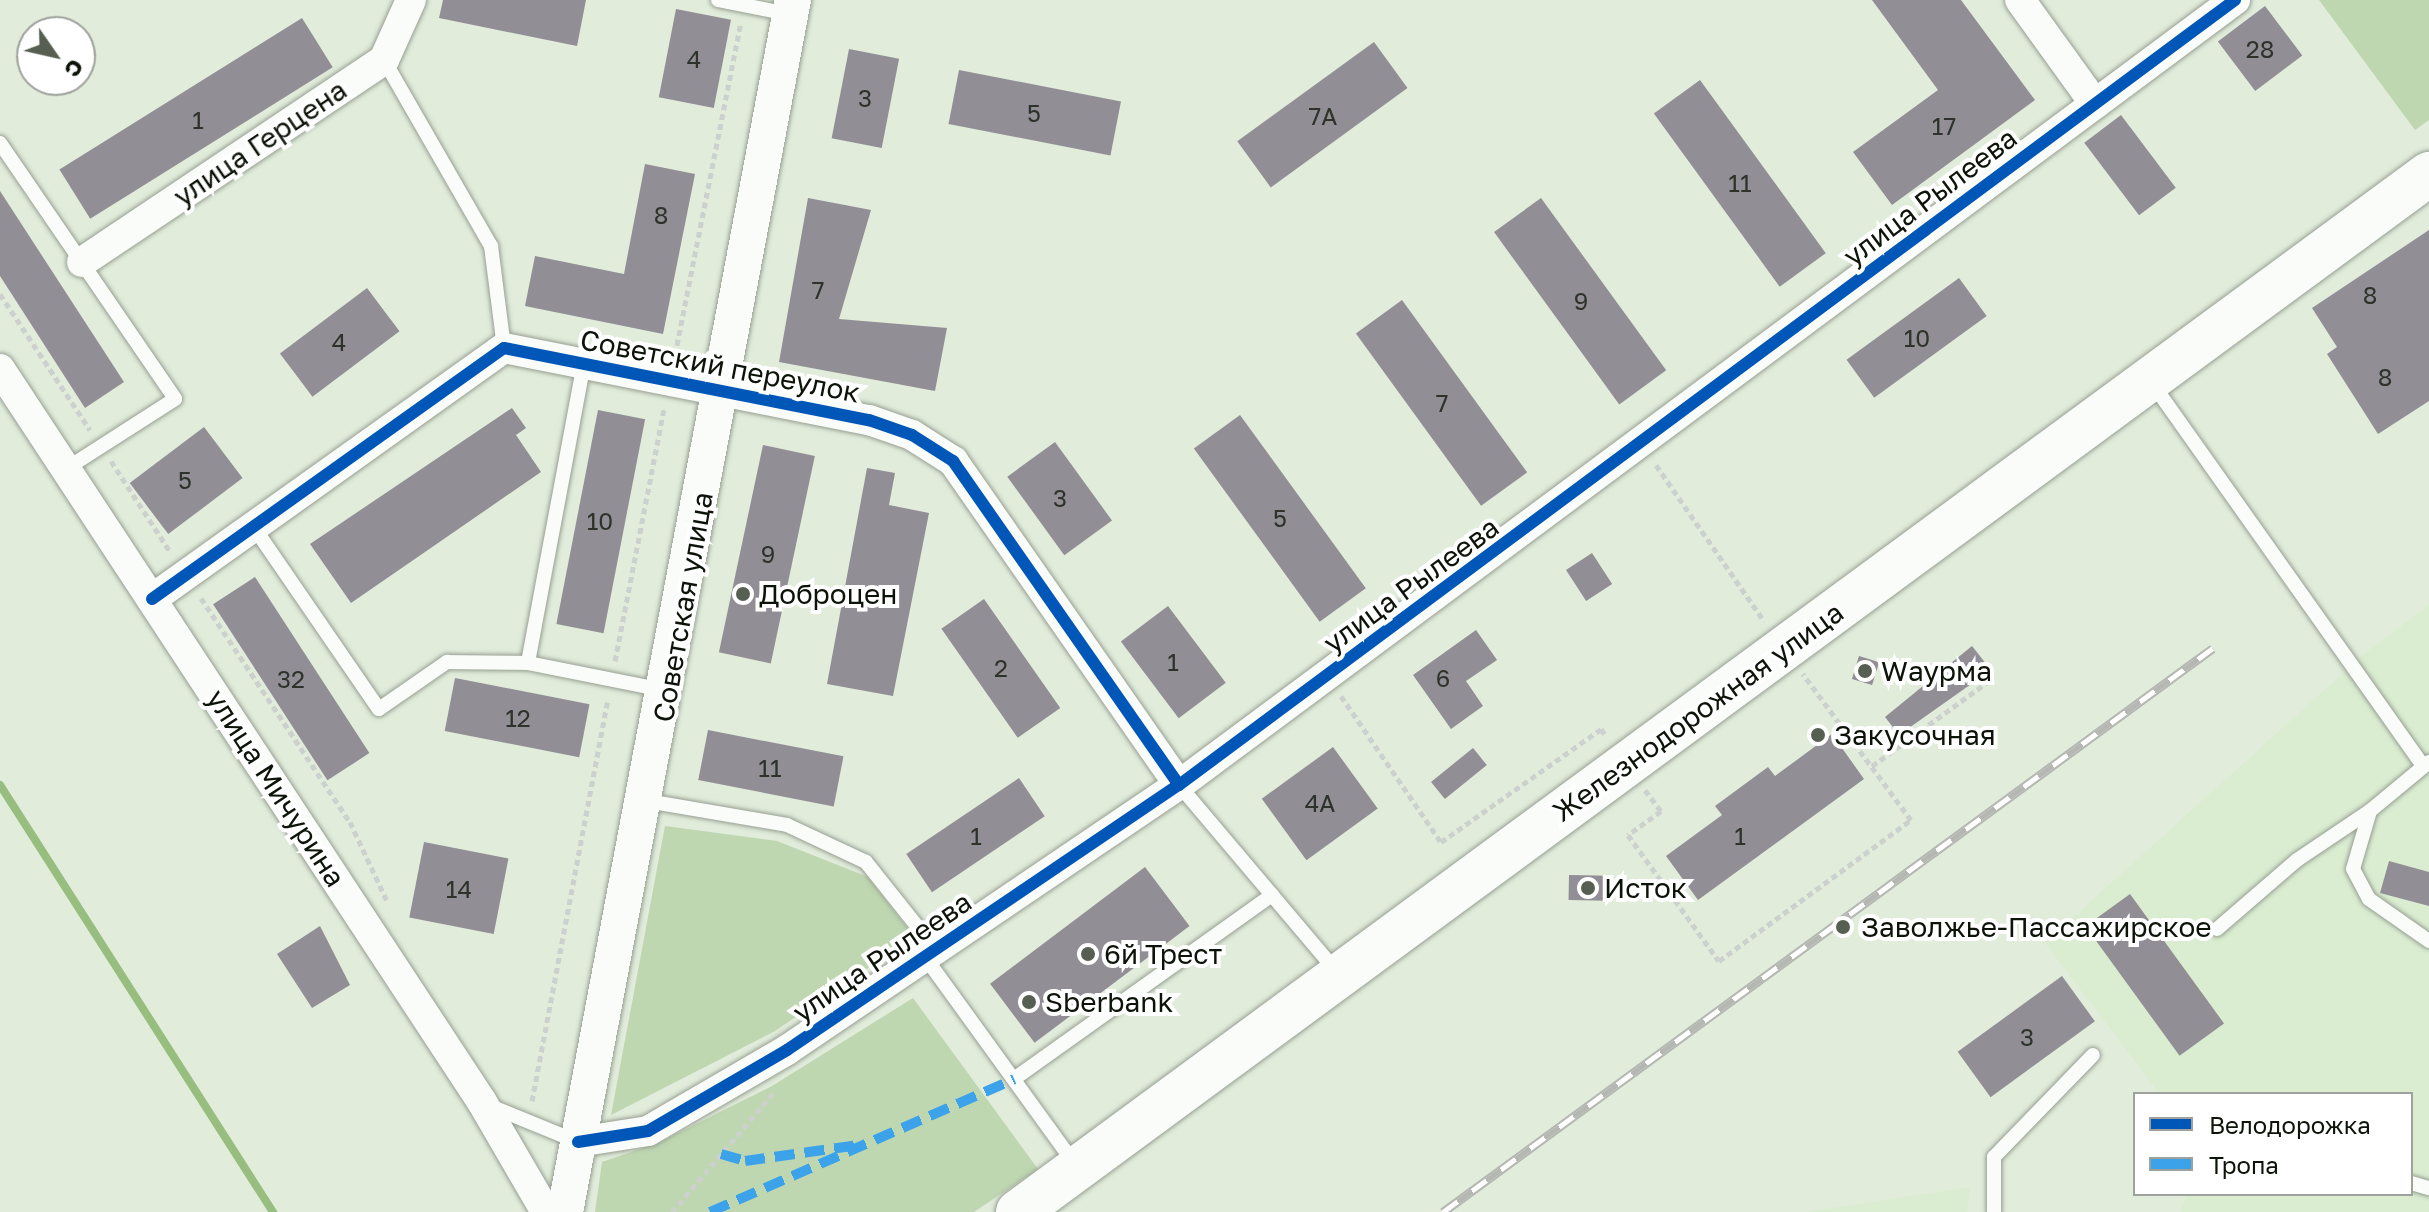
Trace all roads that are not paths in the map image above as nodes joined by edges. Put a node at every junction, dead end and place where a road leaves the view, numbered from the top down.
1 (411, 0) edge
2 (718, 0) edge
3 (2020, 0) edge
4 (2235, 0) edge
5 (792, 7) edge
6 (384, 60) junction
7 (2095, 104) junction
8 (0, 143) edge
9 (2429, 174) edge
10 (82, 262) junction
11 (504, 348) junction
12 (584, 363) junction
13 (0, 369) edge
14 (2150, 380) junction
15 (723, 389) junction
16 (66, 469) junction
17 (253, 526) junction
18 (152, 599) junction
19 (528, 663) junction
20 (667, 691) junction
21 (2425, 762) edge
22 (1179, 785) junction
23 (647, 801) junction
24 (2370, 811) junction
25 (1272, 895) junction
26 (2217, 929) dead end
27 (2429, 941) edge
28 (930, 954) junction
29 (1339, 975) junction
30 (2093, 1055) dead end
31 (1014, 1079) junction
32 (482, 1102) junction
33 (578, 1142) junction
34 (1078, 1167) junction
35 (546, 1212) edge
36 (565, 1212) edge
37 (1018, 1212) edge
38 (1994, 1212) edge

1 - 6 street
2 - 5 lane
3 - 7 street
4 - 7 street, улица Рылеева
5 - 15 street, Советская улица
6 - 10 street, улица Герцена
6 - 11 lane
7 - 22 street, улица Рылеева
8 - 10 lane
9 - 14 main road, Железнодорожная улица
10 - 16 lane
11 - 12 street, Советский переулок
11 - 17 street
12 - 15 street, Советский переулок
12 - 19 lane
13 - 16 street, улица Мичурина
14 - 21 lane
14 - 29 main road, Железнодорожная улица
15 - 20 street, Советская улица
15 - 22 street, Советский переулок
16 - 18 street, улица Мичурина
17 - 18 street
17 - 19 lane
18 - 32 street, улица Мичурина
19 - 20 lane
20 - 23 street, Советская улица
21 - 24 lane
22 - 25 lane
22 - 28 street, улица Рылеева
23 - 28 lane
23 - 33 street, Советская улица
24 - 26 lane
24 - 27 lane
25 - 29 lane
25 - 31 lane
28 - 31 lane
28 - 33 street, улица Рылеева
29 - 34 main road, Железнодорожная улица
30 - 38 lane
31 - 34 lane
32 - 33 lane
32 - 35 street, улица Мичурина
33 - 36 street, Советская улица
34 - 37 main road, Железнодорожная улица

